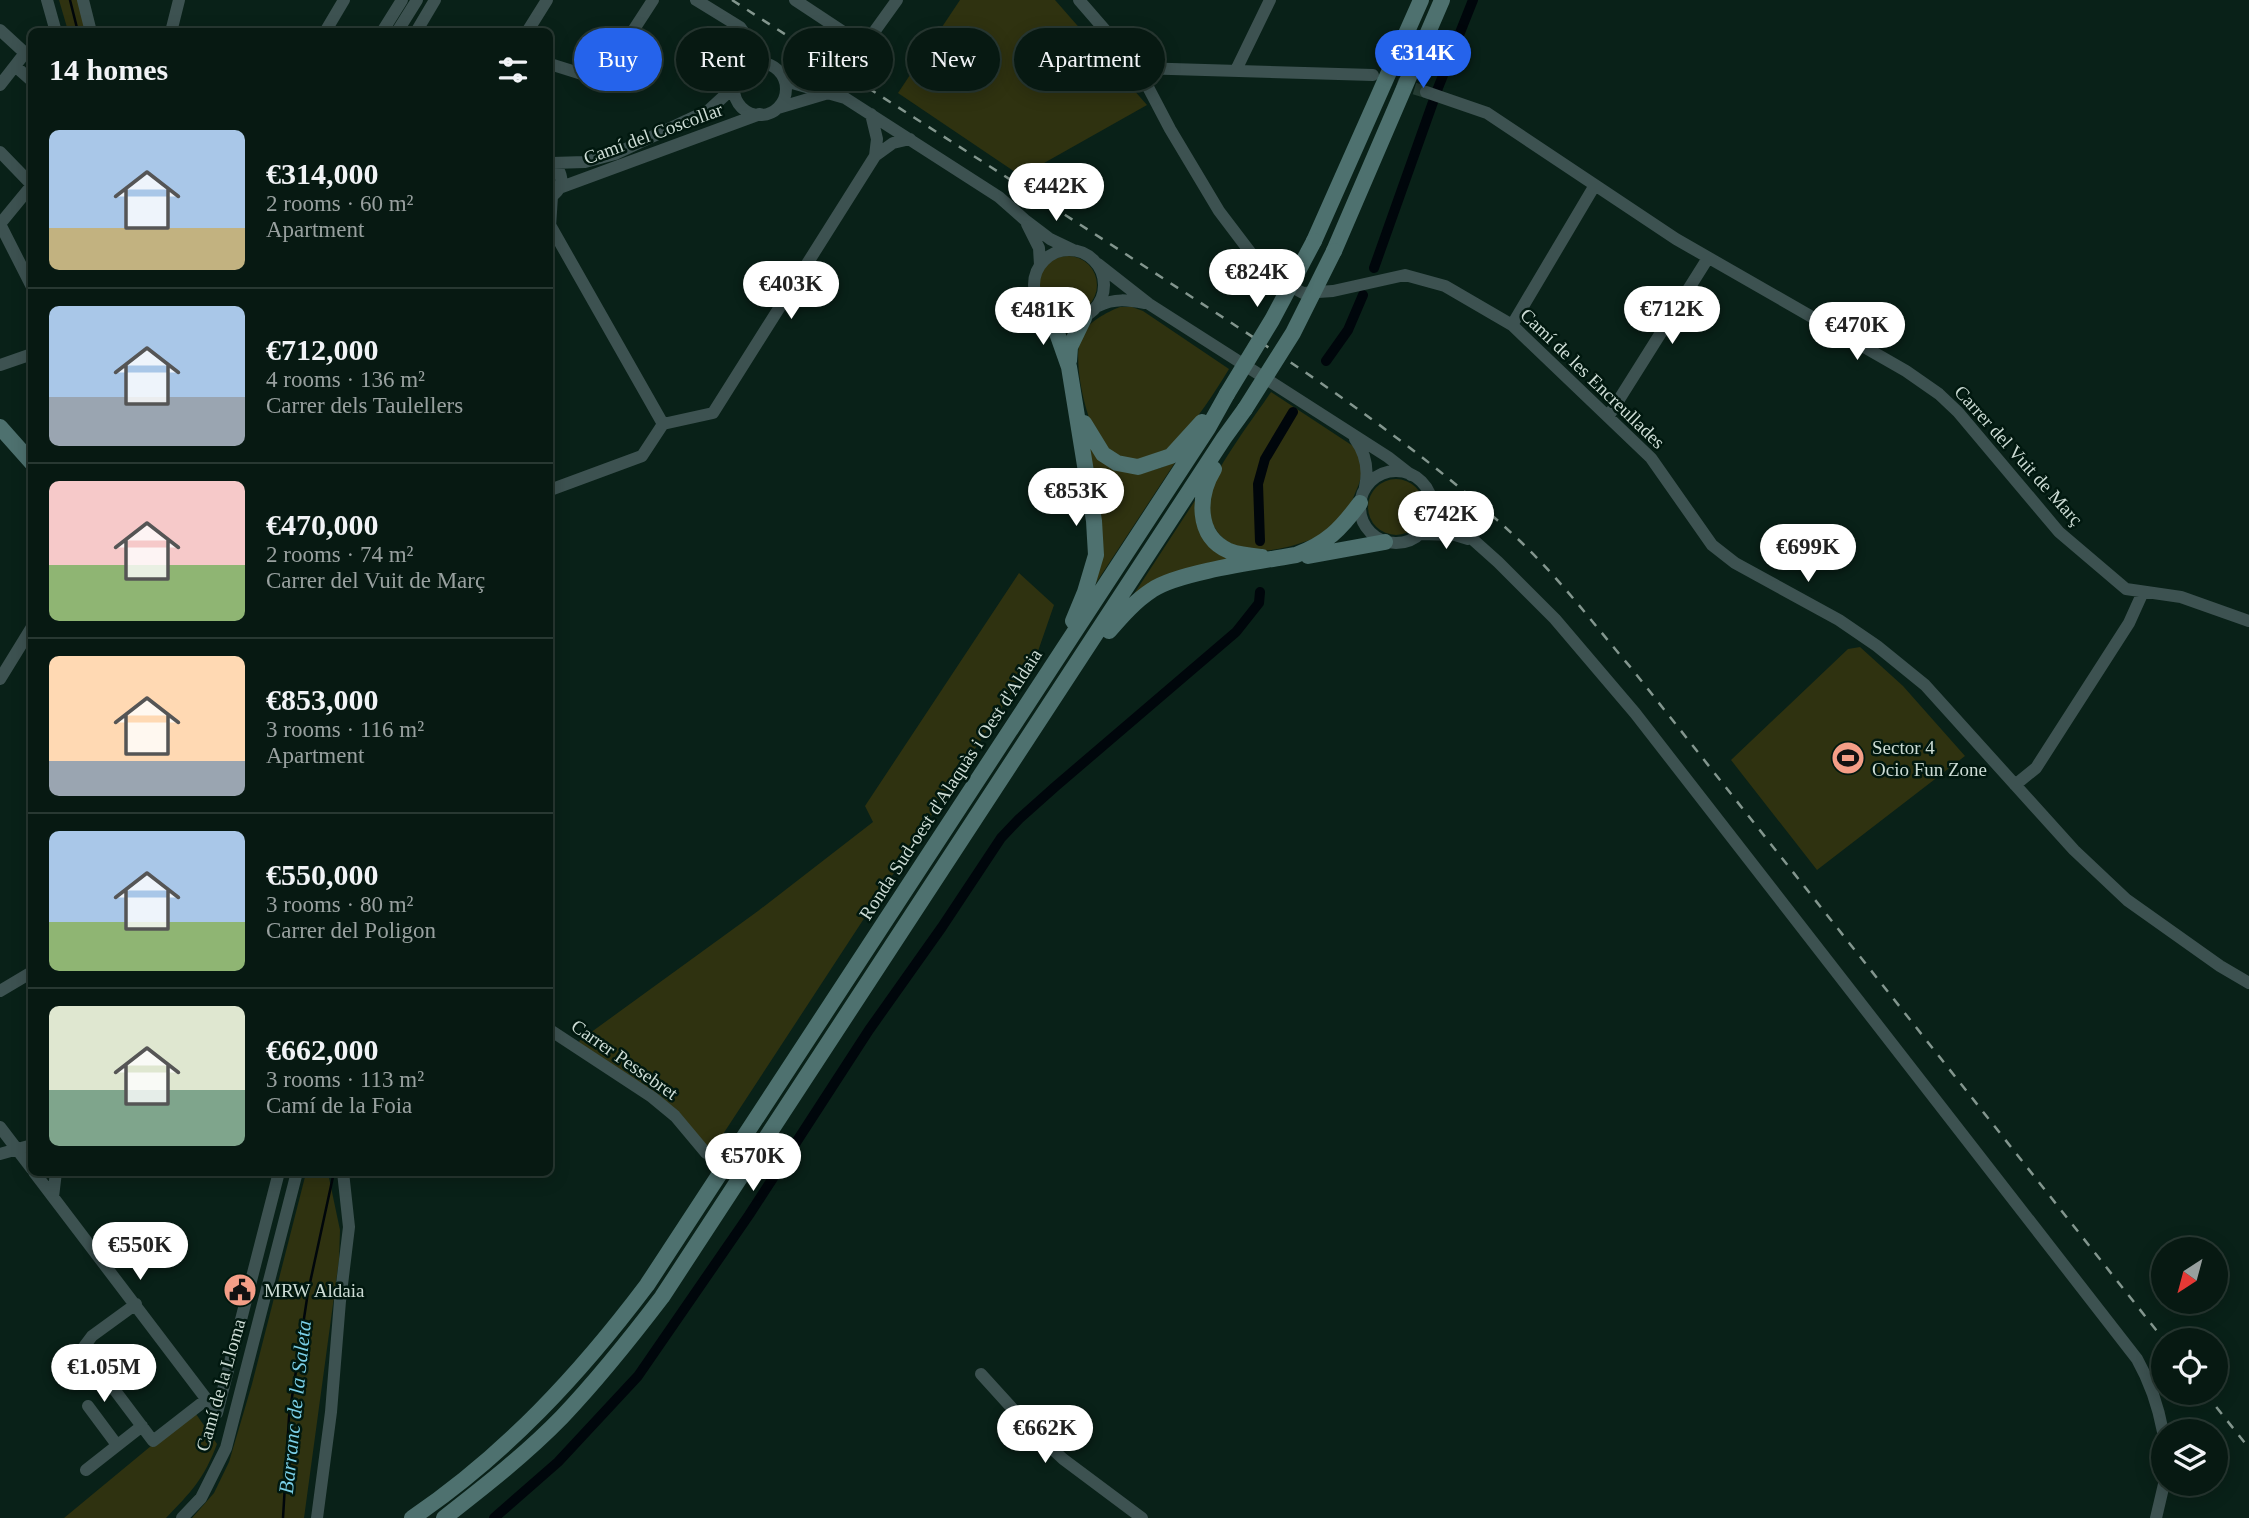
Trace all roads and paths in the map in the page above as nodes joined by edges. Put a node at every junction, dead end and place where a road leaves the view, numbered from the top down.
1 (47, 0) edge
2 (83, 0) edge
3 (179, 0) edge
4 (344, 0) edge
5 (402, 0) edge
6 (417, 0) edge
7 (435, 0) edge
8 (547, 0) edge
9 (653, 0) edge
10 (696, 0) edge
11 (897, 0) edge
12 (1079, 0) edge
13 (1270, 0) edge
14 (1421, 0) edge
15 (1442, 0) edge
16 (794, 1) edge
17 (740, 27) edge
18 (55, 28) edge
19 (91, 28) edge
20 (171, 28) edge
21 (327, 28) edge
22 (384, 28) edge
23 (400, 28) edge
24 (418, 28) edge
25 (530, 28) edge
26 (1103, 28) edge
27 (0, 30) edge
28 (28, 53) edge
29 (553, 65) edge
30 (769, 65) edge
31 (15, 66) junction
32 (1165, 69) edge
33 (1237, 71) junction
34 (1373, 75) tunnel mouth
35 (28, 77) edge
36 (783, 78) edge
37 (0, 85) edge
38 (730, 91) edge
39 (735, 91) edge
40 (784, 91) edge
41 (822, 91) edge
42 (1150, 91) edge
43 (1426, 92) tunnel mouth
44 (829, 93) junction
45 (778, 108) junction
46 (760, 114) junction
47 (871, 114) junction
48 (910, 139) junction
49 (0, 152) edge
50 (874, 156) junction
51 (553, 162) edge
52 (553, 164) edge
53 (28, 181) edge
54 (1595, 185) junction
55 (28, 190) edge
56 (554, 193) edge
57 (1025, 220) junction
58 (0, 224) edge
59 (553, 231) edge
60 (1073, 250) junction
61 (1709, 258) junction
62 (1098, 264) junction
63 (1040, 265) junction
64 (28, 279) edge
65 (1149, 304) junction
66 (1098, 306) junction
67 (1051, 316) junction
68 (1084, 317) junction
69 (1512, 325) junction
70 (28, 355) edge
71 (0, 365) edge
72 (1069, 367) junction
73 (1227, 394) junction
74 (1245, 409) junction
75 (0, 412) edge
76 (1078, 412) junction
77 (1608, 416) junction
78 (663, 424) junction
79 (0, 427) edge
80 (1348, 431) junction
81 (28, 444) edge
82 (28, 458) edge
83 (1411, 475) junction
84 (553, 489) edge
85 (1363, 495) junction
86 (1432, 503) junction
87 (1421, 534) junction
88 (1385, 542) junction
89 (1477, 544) junction
90 (1296, 555) junction
91 (1278, 558) junction
92 (2143, 592) junction
93 (2249, 621) edge
94 (28, 634) edge
95 (1069, 641) junction
96 (1086, 651) junction
97 (0, 679) edge
98 (2015, 785) junction
99 (28, 974) edge
100 (2249, 983) edge
101 (0, 992) edge
102 (553, 1032) edge
103 (0, 1127) edge
104 (28, 1146) edge
105 (17, 1150) junction
106 (706, 1153) dead end
107 (0, 1154) edge
108 (28, 1164) edge
109 (37, 1176) edge
110 (56, 1176) edge
111 (278, 1176) edge
112 (296, 1176) edge
113 (343, 1176) edge
114 (53, 1197) junction
115 (136, 1304) junction
116 (981, 1374) dead end
117 (207, 1399) junction
118 (88, 1406) dead end
119 (2161, 1419) edge
120 (142, 1426) junction
121 (117, 1445) junction
122 (86, 1470) dead end
123 (2161, 1496) edge
124 (182, 1518) edge
125 (317, 1518) edge
126 (412, 1518) edge
127 (444, 1518) edge
128 (1142, 1518) edge
129 (2156, 1518) edge

1 - 18 street
2 - 19 street
3 - 20 street
4 - 21 street
5 - 22 street
6 - 23 street
7 - 24 street
8 - 25 street
9 - 29 street
10 - 17 street
11 - 16 street
12 - 26 street, Camí de les Encreullades
13 - 33 street
14 - 73 main road, Ronda Sud-oest d'Alaquàs i Oest d'Aldaia, bridge
15 - 74 main road, Ronda Sud-oest d'Alaquàs i Oest d'Aldaia, bridge
27 - 28 street
28 - 31 street
30 - 36 street
31 - 35 street
31 - 37 street
32 - 33 street
33 - 34 street
38 - 51 street, Camí del Coscollar
39 - 46 street
40 - 45 street
41 - 44 street
42 - 69 street, Camí de les Encreullades
43 - 54 street, Carrer del Vuit de Març
44 - 45 street
44 - 47 street
45 - 46 street
46 - 56 street, Camí del Coscollar
47 - 48 street
47 - 50 street
48 - 50 street
48 - 57 street
49 - 53 street
50 - 78 street
52 - 56 street
54 - 61 street, Carrer del Vuit de Març
54 - 69 street
55 - 58 street
57 - 60 street
57 - 63 street
58 - 64 street
59 - 78 street
60 - 62 street
60 - 63 street
61 - 77 street
61 - 92 street, Carrer del Vuit de Març
62 - 65 street
62 - 66 street
63 - 67 street
65 - 66 street
65 - 80 street
66 - 68 street
67 - 68 street
67 - 72 main road
68 - 72 main road
69 - 77 street, Camí de les Encreullades
70 - 71 street
72 - 76 main road
73 - 76 main road
73 - 95 main road, Ronda Sud-oest d'Alaquàs i Oest d'Aldaia
74 - 91 main road
74 - 96 main road, Ronda Sud-oest d'Alaquàs i Oest d'Aldaia
75 - 81 main road
76 - 95 main road
77 - 98 street, Camí de les Encreullades
78 - 84 street
79 - 82 main road
80 - 83 street
80 - 85 street
83 - 85 street
83 - 86 street
85 - 88 street
85 - 90 main road
86 - 87 street
86 - 89 street
87 - 88 street
87 - 89 street
88 - 90 main road
89 - 119 street
90 - 91 main road
91 - 96 main road
92 - 93 street, Carrer del Vuit de Març
92 - 98 street
94 - 97 street
95 - 126 main road, Ronda Sud-oest d'Alaquàs i Oest d'Aldaia
96 - 127 main road, Ronda Sud-oest d'Alaquàs i Oest d'Aldaia
98 - 100 street, Camí de les Encreullades
99 - 101 street
102 - 106 street, Carrer Pessebret
103 - 105 street
104 - 105 street
105 - 107 street
105 - 108 street
109 - 114 street
110 - 114 street
111 - 117 street, Camí de la Lloma
112 - 124 street, Camí de la Lloma
113 - 125 street
114 - 115 street
115 - 117 street
115 - 120 street
116 - 128 street
117 - 120 street
118 - 121 street
120 - 121 street
121 - 122 street
123 - 129 street

